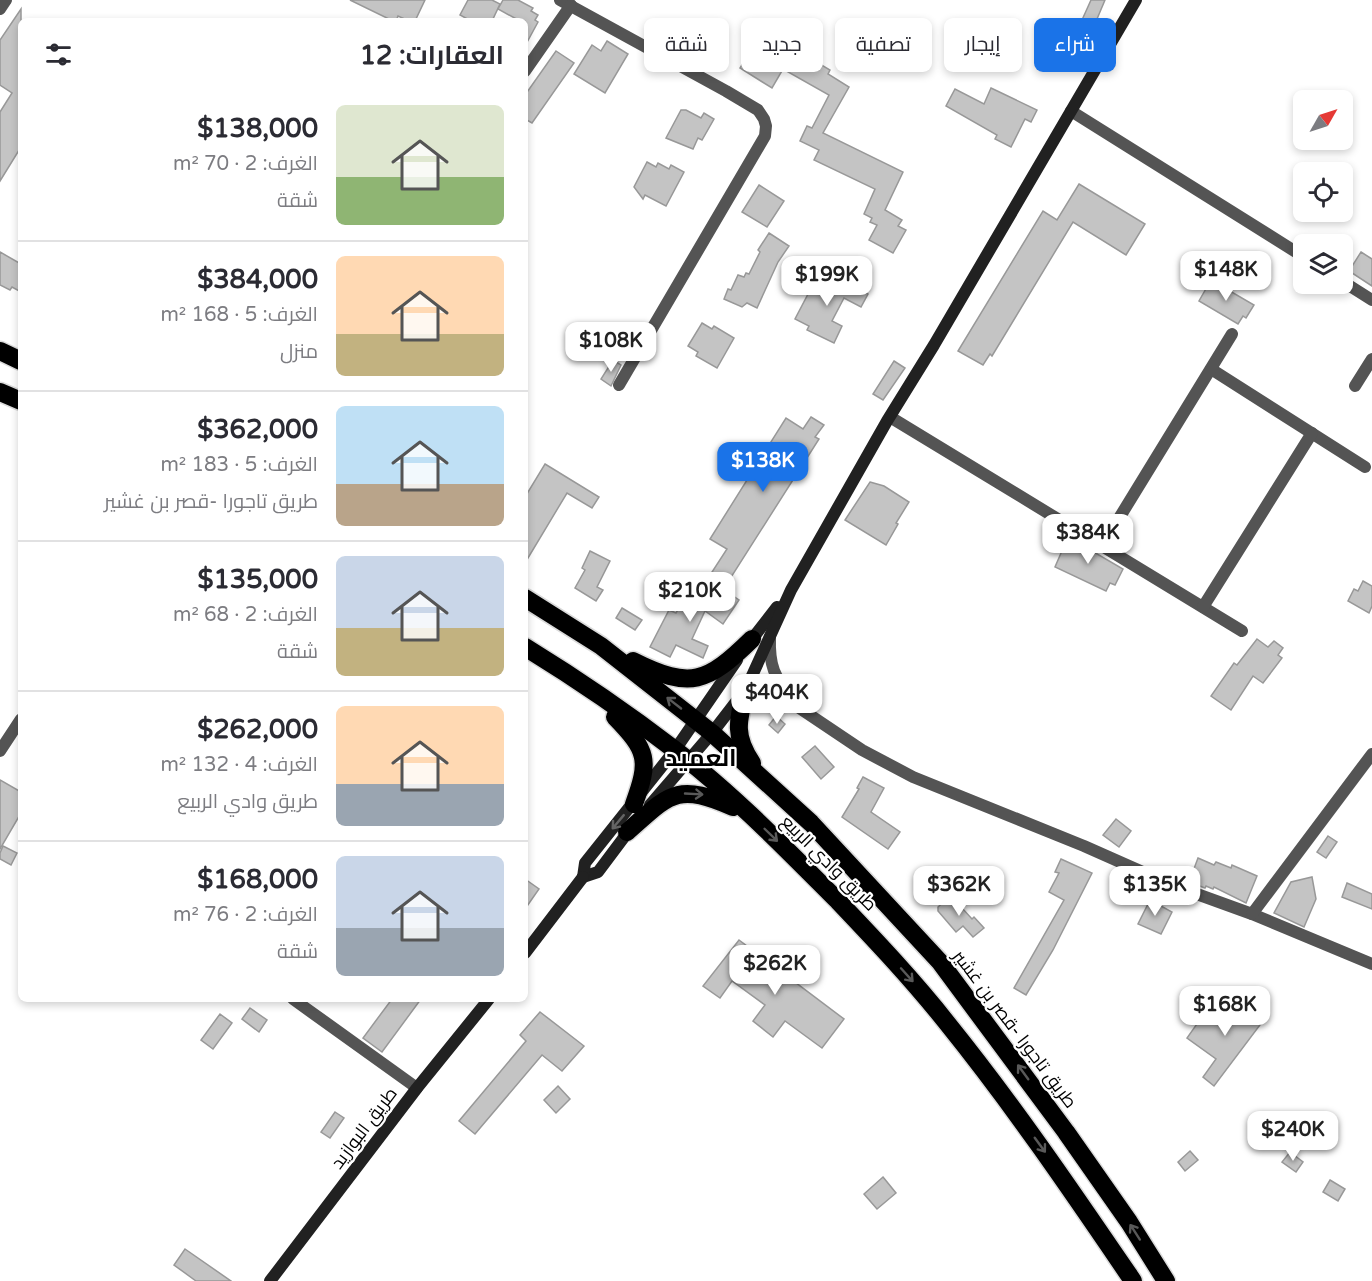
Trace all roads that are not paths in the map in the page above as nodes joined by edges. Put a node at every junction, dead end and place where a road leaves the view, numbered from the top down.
1 (6, 0) edge
2 (1136, 0) edge
3 (574, 4) edge
4 (0, 9) edge
5 (528, 67) edge
6 (1071, 111) junction
7 (1293, 250) edge
8 (1353, 288) edge
9 (1372, 300) edge
10 (1232, 334) dead end
11 (0, 351) edge
12 (1372, 358) edge
13 (18, 360) edge
14 (1211, 369) junction
15 (619, 385) dead end
16 (1355, 386) dead end
17 (0, 392) edge
18 (18, 400) edge
19 (890, 417) junction
20 (1312, 433) junction
21 (1365, 467) dead end
22 (1102, 546) junction
23 (791, 590) junction
24 (528, 600) edge
25 (1203, 607) junction
26 (1242, 631) dead end
27 (761, 638) junction
28 (602, 646) junction
29 (528, 649) edge
30 (583, 683) junction
31 (747, 687) junction
32 (799, 707) junction
33 (697, 721) junction
34 (18, 724) edge
35 (712, 733) junction
36 (0, 751) edge
37 (1372, 754) edge
38 (681, 755) junction
39 (763, 780) junction
40 (633, 804) junction
41 (750, 815) junction
42 (627, 832) junction
43 (583, 877) junction
44 (1252, 914) junction
45 (528, 947) edge
46 (1372, 964) edge
47 (297, 1002) edge
48 (487, 1002) edge
49 (417, 1088) junction
50 (270, 1281) edge
51 (1133, 1281) edge
52 (1166, 1281) edge

1 - 4 street
2 - 6 main road
3 - 5 street
3 - 15 street
6 - 7 street
6 - 19 main road
8 - 9 street
10 - 14 street
11 - 13 highway
12 - 16 street
14 - 20 street
14 - 22 street
17 - 18 highway
19 - 22 street
19 - 23 main road
20 - 21 street
20 - 25 street
22 - 25 street
23 - 27 main road
23 - 27 main road
24 - 28 highway, طريق تاجورا -قصر بن غشير
25 - 26 street
27 - 28 highway
27 - 31 main road
27 - 32 street
27 - 33 main road
33 -> 28 highway, طريق تاجورا -قصر بن غشير
29 - 30 highway, طريق وادي الربيع
30 - 38 highway, طريق وادي الربيع
30 - 40 highway
31 - 32 street
31 - 35 main road
31 - 39 highway
32 - 44 street
33 - 35 highway, طريق تاجورا -قصر بن غشير
33 - 38 main road
34 - 36 street
35 - 38 main road
35 - 39 highway, طريق تاجورا -قصر بن غشير
37 - 44 street
38 - 40 main road
38 - 41 highway, طريق وادي الربيع
38 - 42 main road
52 -> 39 highway, طريق تاجورا -قصر بن غشير
40 -> 43 main road
42 -> 41 highway
41 -> 51 highway, طريق وادي الربيع
42 - 43 main road
43 - 45 main road
44 - 46 street
47 - 49 street
48 - 49 main road, طريق البوازيد
49 - 50 main road, طريق البوازيد

